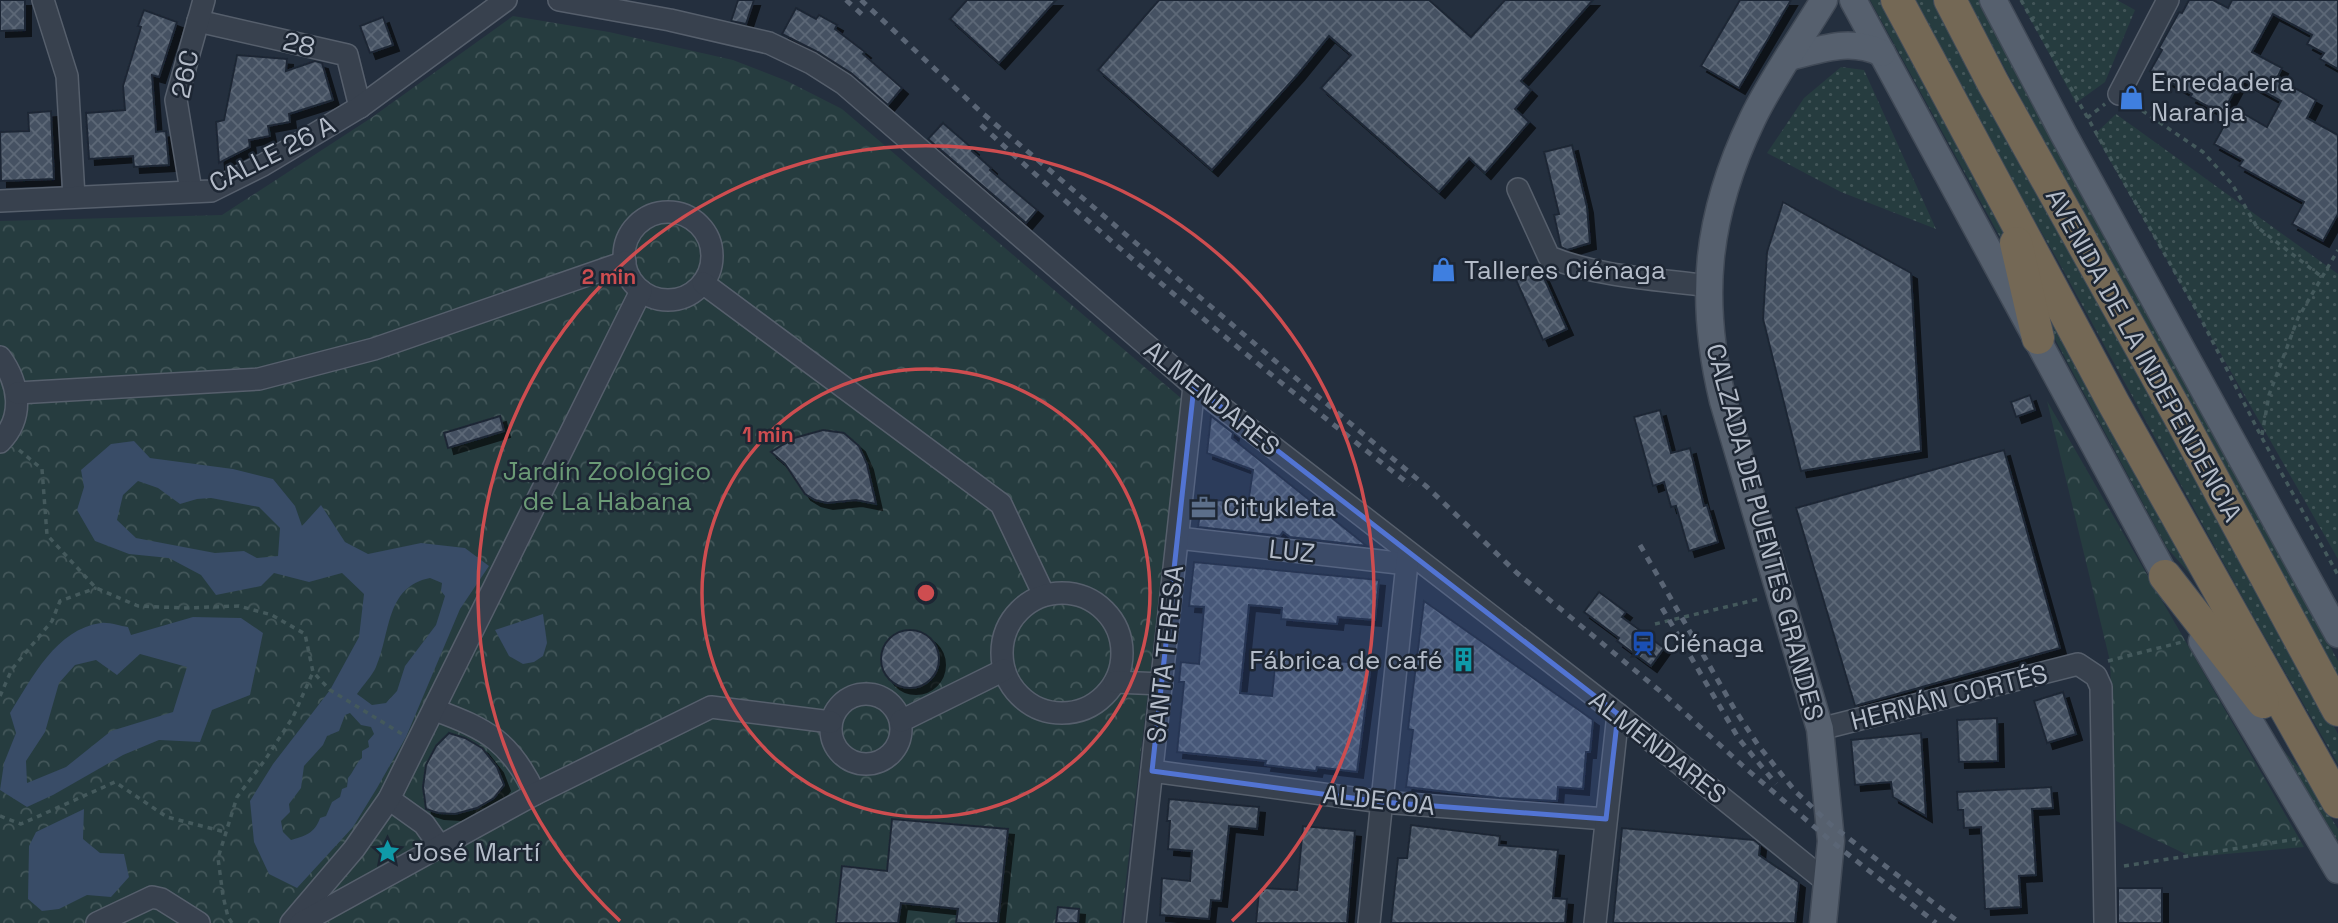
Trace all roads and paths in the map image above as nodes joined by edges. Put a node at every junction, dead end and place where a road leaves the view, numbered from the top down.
1 (43, 0) edge
2 (506, 0) edge
3 (559, 0) edge
4 (1824, 0) edge
5 (1853, 0) edge
6 (1897, 0) edge
7 (1950, 0) edge
8 (1993, 0) edge
9 (2021, 0) edge
10 (2159, 3) edge
11 (201, 10) edge
12 (1882, 53) junction
13 (1789, 57) junction
14 (2119, 94) joint
15 (360, 107) junction
16 (1518, 189) dead end
17 (191, 191) junction
18 (74, 197) junction
19 (0, 201) edge
20 (2007, 204) junction
21 (2338, 250) edge
22 (625, 262) junction
23 (2322, 277) junction
24 (703, 284) junction
25 (1709, 286) junction
26 (641, 291) junction
27 (2038, 338) junction
28 (0, 357) edge
29 (1194, 386) junction
30 (18, 393) junction
31 (2262, 438) junction
32 (2, 440) edge
33 (1178, 538) junction
34 (1408, 559) junction
35 (2338, 575) edge
36 (2165, 576) junction
37 (96, 588) junction
38 (1781, 594) junction
39 (1044, 595) junction
40 (1656, 624) dead end
41 (2338, 634) edge
42 (2198, 636) junction
43 (2078, 664) junction
44 (1004, 670) junction
45 (313, 673) junction
46 (1115, 682) junction
47 (1162, 684) junction
48 (0, 696) edge
49 (435, 710) junction
50 (2338, 710) edge
51 (1618, 714) junction
52 (901, 720) junction
53 (831, 722) junction
54 (1820, 729) junction
55 (417, 744) junction
56 (2312, 760) junction
57 (1152, 771) junction
58 (535, 794) junction
59 (389, 799) junction
60 (1382, 802) junction
61 (2338, 802) edge
62 (0, 816) edge
63 (1606, 819) junction
64 (226, 832) junction
65 (2317, 835) junction
66 (441, 848) junction
67 (2104, 869) junction
68 (2338, 870) edge
69 (1828, 883) junction
70 (97, 923) edge
71 (199, 923) edge
72 (232, 923) edge
73 (291, 923) edge
74 (301, 923) edge
75 (1135, 923) edge
76 (1369, 923) edge
77 (1595, 923) edge
78 (1823, 923) edge
79 (2105, 923) edge

1 - 18 street
2 - 15 street, CALLE 26 A
3 - 29 street, ALMENDARES
4 - 13 main road, CALZADA DE PUENTES GRANDES
5 - 12 main road
6 - 20 highway
7 - 50 highway, AVENIDA DE LA INDEPENDENCIA
8 - 41 main road
9 - 31 path
10 - 14 street
11 - 15 street, 28
11 - 17 street, 26C
12 - 13 main road
12 - 27 main road
13 - 25 main road, CALZADA DE PUENTES GRANDES
14 - 23 path
15 - 17 street, CALLE 26 A
16 - 25 street
17 - 18 street, CALLE 26 A
18 - 19 street, CALLE 26 A
20 - 27 highway
20 - 56 highway
21 - 23 path
22 - 24 street
22 - 26 street
22 - 30 street
23 - 31 path
24 - 26 street
24 - 39 street
25 - 38 main road, CALZADA DE PUENTES GRANDES
26 - 49 street
27 - 36 main road
28 - 30 street
29 - 33 street, SANTA TERESA
29 - 34 street, ALMENDARES
30 - 32 street
31 - 35 path
32 - 37 path
33 - 34 street, LUZ
33 - 47 street, SANTA TERESA
34 - 51 street, ALMENDARES
34 - 60 street
36 - 42 main road
36 - 56 highway
37 - 45 path
37 - 48 path
38 - 40 path
38 - 54 main road, CALZADA DE PUENTES GRANDES
39 - 44 street
39 - 46 street
42 - 43 path
42 - 65 main road
43 - 54 street, HERNÁN CORTÉS
43 - 67 street
44 - 46 street
44 - 52 street
45 - 55 path
45 - 64 path
46 - 47 street
47 - 57 street, SANTA TERESA
49 - 55 street
49 - 58 street
51 - 63 street
51 - 69 street, ALMENDARES
52 - 53 street
52 - 53 street
53 - 58 street
54 - 69 main road, CALZADA DE PUENTES GRANDES
55 - 59 street
56 - 61 highway
57 - 60 street, ALDECOA
57 - 75 street, SANTA TERESA
58 - 66 street
59 - 66 street
59 - 73 street
60 - 63 street, ALDECOA
60 - 76 street
62 - 64 path
63 - 77 street
64 - 72 path
65 - 67 path
65 - 68 main road
66 - 74 street
67 - 79 street
69 - 78 main road, CALZADA DE PUENTES GRANDES
70 - 71 street

